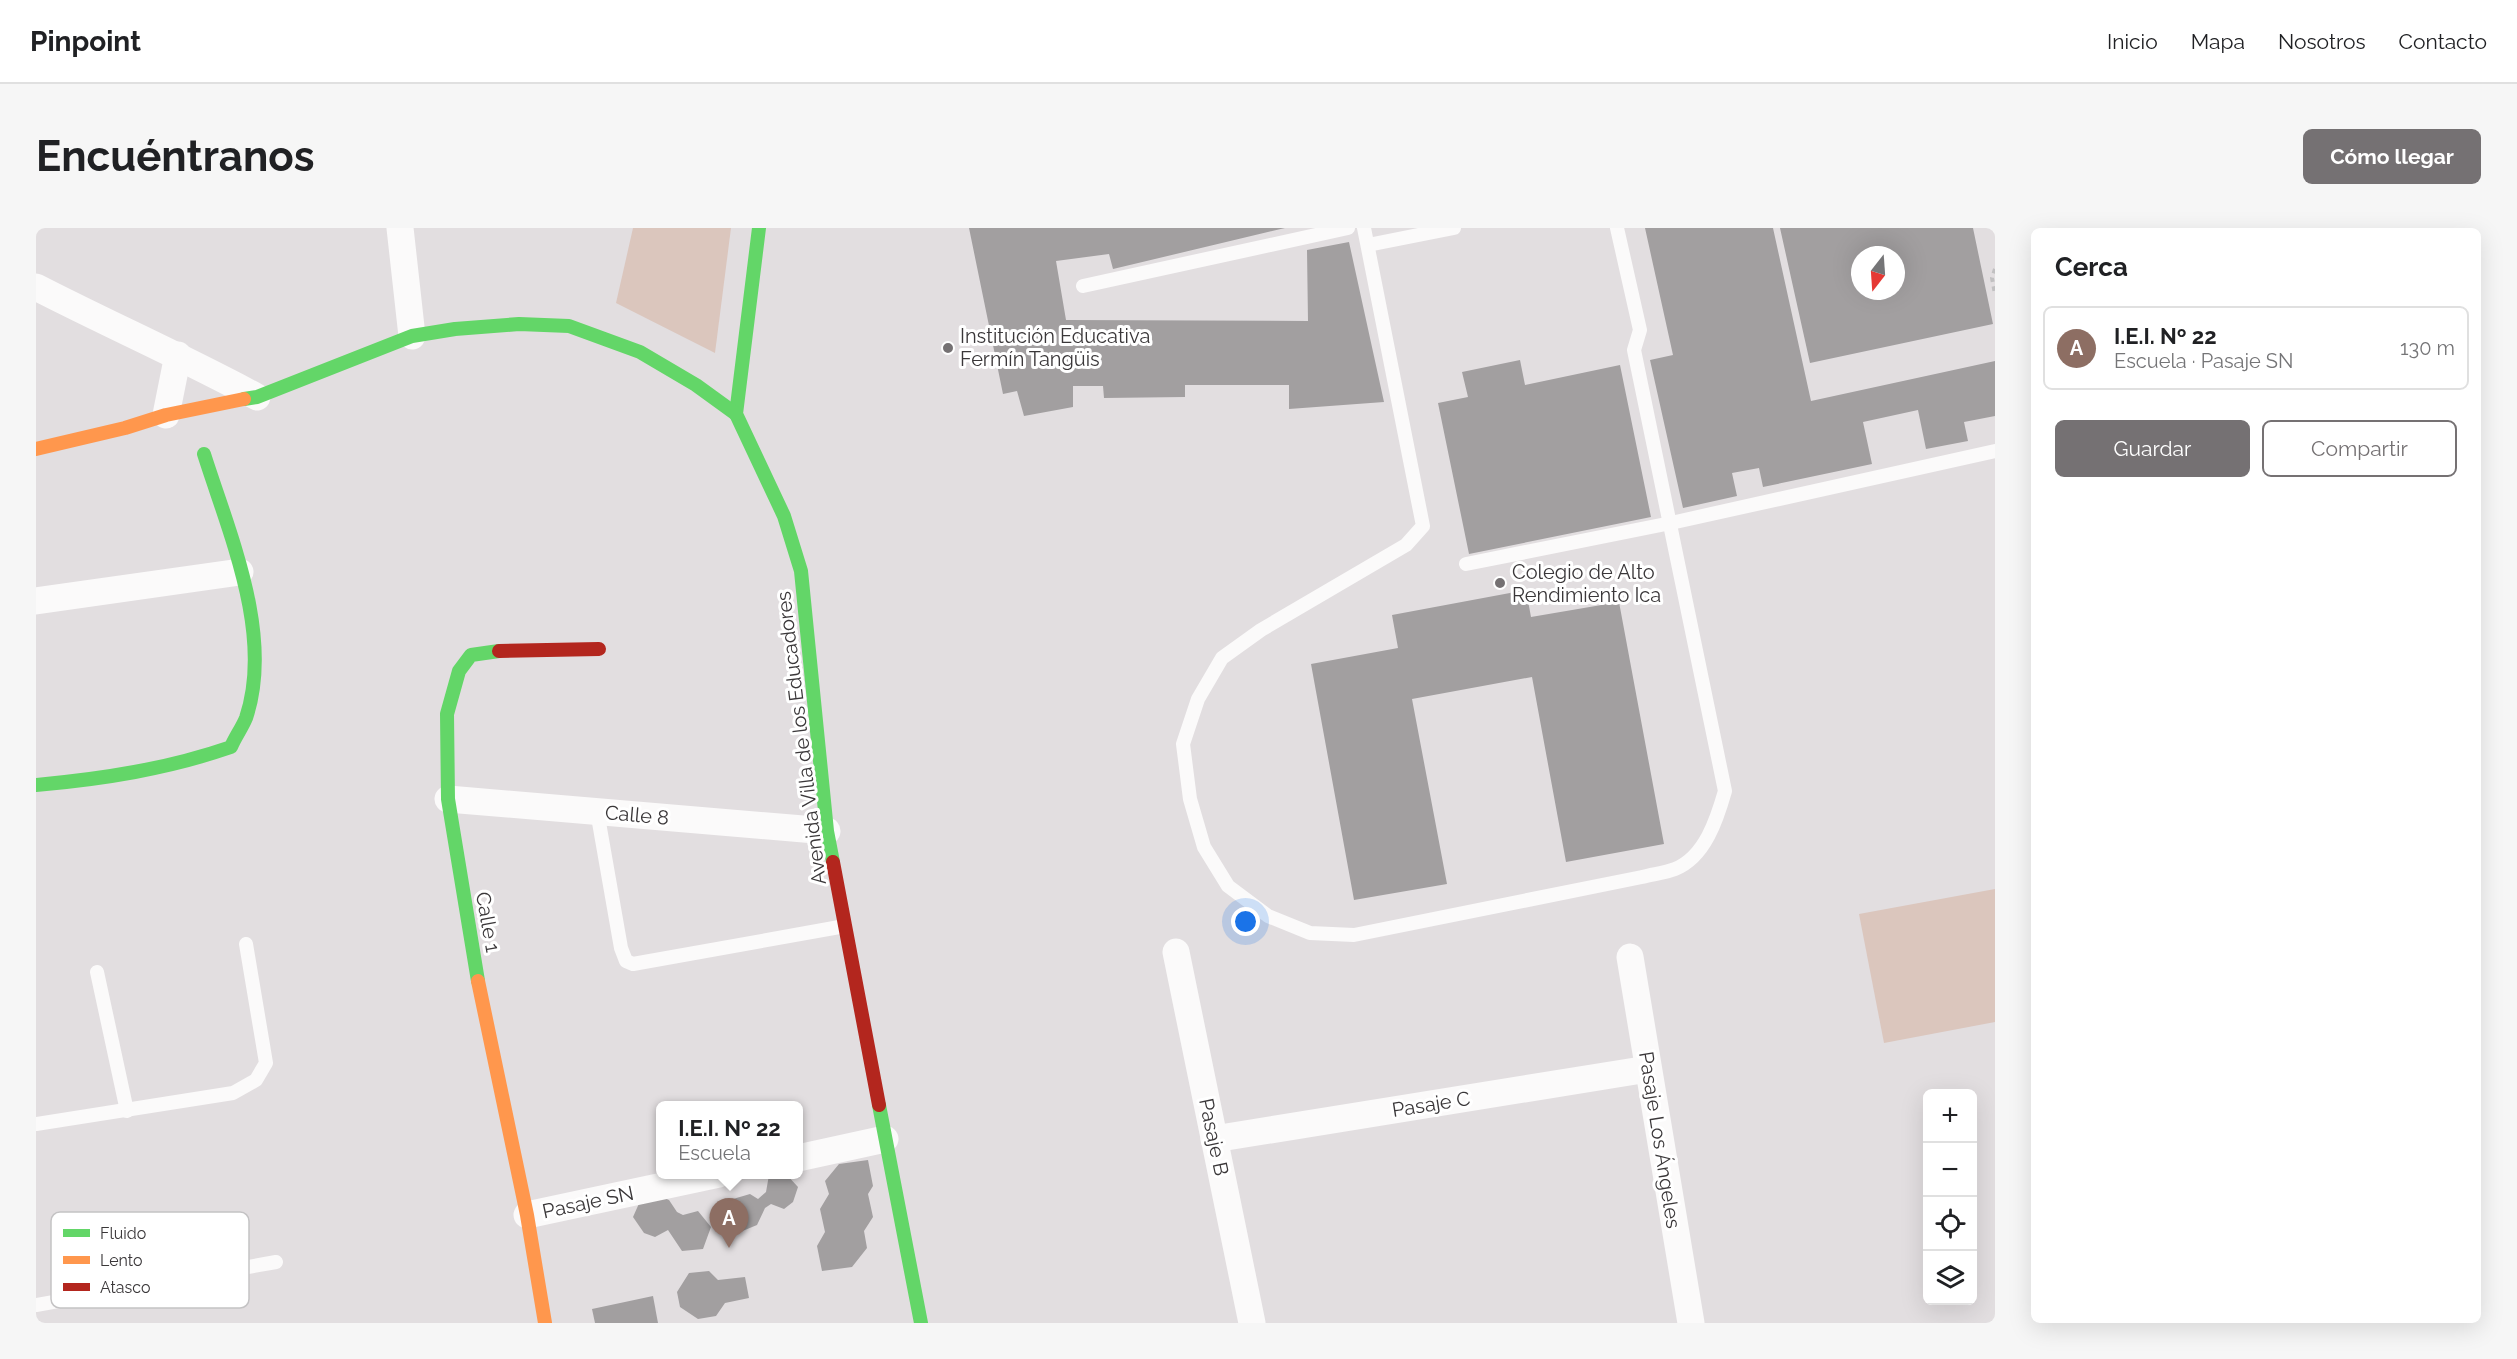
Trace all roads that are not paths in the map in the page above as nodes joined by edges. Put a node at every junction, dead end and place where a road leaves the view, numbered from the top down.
1 (400, 228) edge
2 (759, 228) edge
3 (1348, 228) edge
4 (1364, 228) edge
5 (1454, 228) edge
6 (1617, 228) edge
7 (1368, 245) junction
8 (1083, 286) dead end
9 (36, 287) edge
10 (412, 336) junction
11 (178, 355) junction
12 (257, 397) junction
13 (736, 414) junction
14 (166, 415) junction
15 (36, 449) edge
16 (1995, 451) edge
17 (204, 454) dead end
18 (1671, 524) junction
19 (1466, 564) dead end
20 (240, 572) junction
21 (36, 601) edge
22 (599, 649) dead end
23 (36, 785) edge
24 (448, 799) junction
25 (597, 811) junction
26 (827, 831) junction
27 (845, 926) junction
28 (246, 944) dead end
29 (1176, 952) dead end
30 (1630, 957) dead end
31 (98, 972) dead end
32 (1648, 1069) junction
33 (127, 1111) junction
34 (36, 1124) edge
35 (885, 1139) junction
36 (1214, 1139) junction
37 (803, 1157) edge
38 (696, 1179) edge
39 (527, 1215) junction
40 (276, 1262) dead end
41 (249, 1267) edge
42 (51, 1302) edge
43 (36, 1305) edge
44 (546, 1323) edge
45 (921, 1323) edge
46 (1252, 1323) edge
47 (1691, 1323) edge

1 - 10 street
2 - 13 street
3 - 8 lane
4 - 7 lane
5 - 7 lane
6 - 18 lane
7 - 18 lane
9 - 11 street
10 - 12 street
10 - 13 street
11 - 12 street
11 - 14 street
12 - 14 street
13 - 26 street, Avenida Villa de los Educadores
14 - 15 street
16 - 18 lane
17 - 20 street
18 - 19 lane
20 - 21 street
20 - 23 street
22 - 24 street, Calle 1
24 - 25 street, Calle 8
24 - 39 street, Calle 1
25 - 26 street, Calle 8
25 - 27 lane
26 - 27 street, Avenida Villa de los Educadores
27 - 35 street, Avenida Villa de los Educadores
28 - 33 lane
29 - 36 street, Pasaje B
30 - 32 street, Pasaje Los Ángeles
31 - 33 lane
32 - 36 street, Pasaje C
32 - 47 street, Pasaje Los Ángeles
33 - 34 lane
35 - 37 street
35 - 45 street, Avenida Villa de los Educadores
36 - 46 street, Pasaje B
38 - 39 street, Pasaje SN
39 - 44 street, Calle 1
40 - 41 lane
42 - 43 lane

